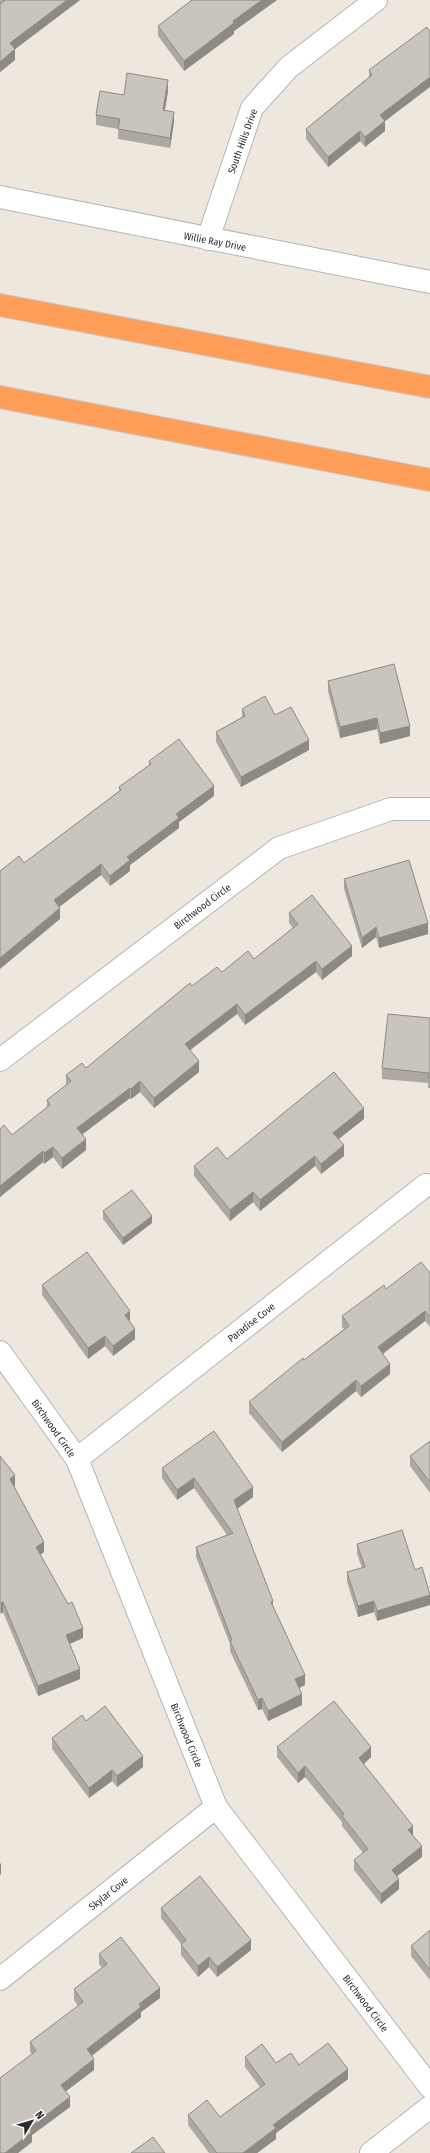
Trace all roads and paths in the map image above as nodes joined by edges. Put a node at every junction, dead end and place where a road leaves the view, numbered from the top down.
1 (376, 0) edge
2 (0, 197) edge
3 (208, 239) junction
4 (430, 282) edge
5 (0, 305) edge
6 (430, 387) edge
7 (0, 397) edge
8 (430, 480) edge
9 (430, 809) edge
10 (0, 1060) edge
11 (426, 1185) dead end
12 (0, 1352) edge
13 (77, 1460) junction
14 (216, 1807) junction
15 (0, 1979) edge
16 (430, 2087) edge
17 (430, 2107) edge
18 (371, 2153) edge

1 - 3 street, South Hills Drive
2 - 3 street, Willie Ray Drive
3 - 4 street, Willie Ray Drive
5 - 6 highway
7 - 8 highway
9 - 10 street, Birchwood Circle
11 - 13 street, Paradise Cove
12 - 13 street, Birchwood Circle
13 - 14 street, Birchwood Circle
14 - 15 street, Skylar Cove
14 - 16 street, Birchwood Circle
17 - 18 street

